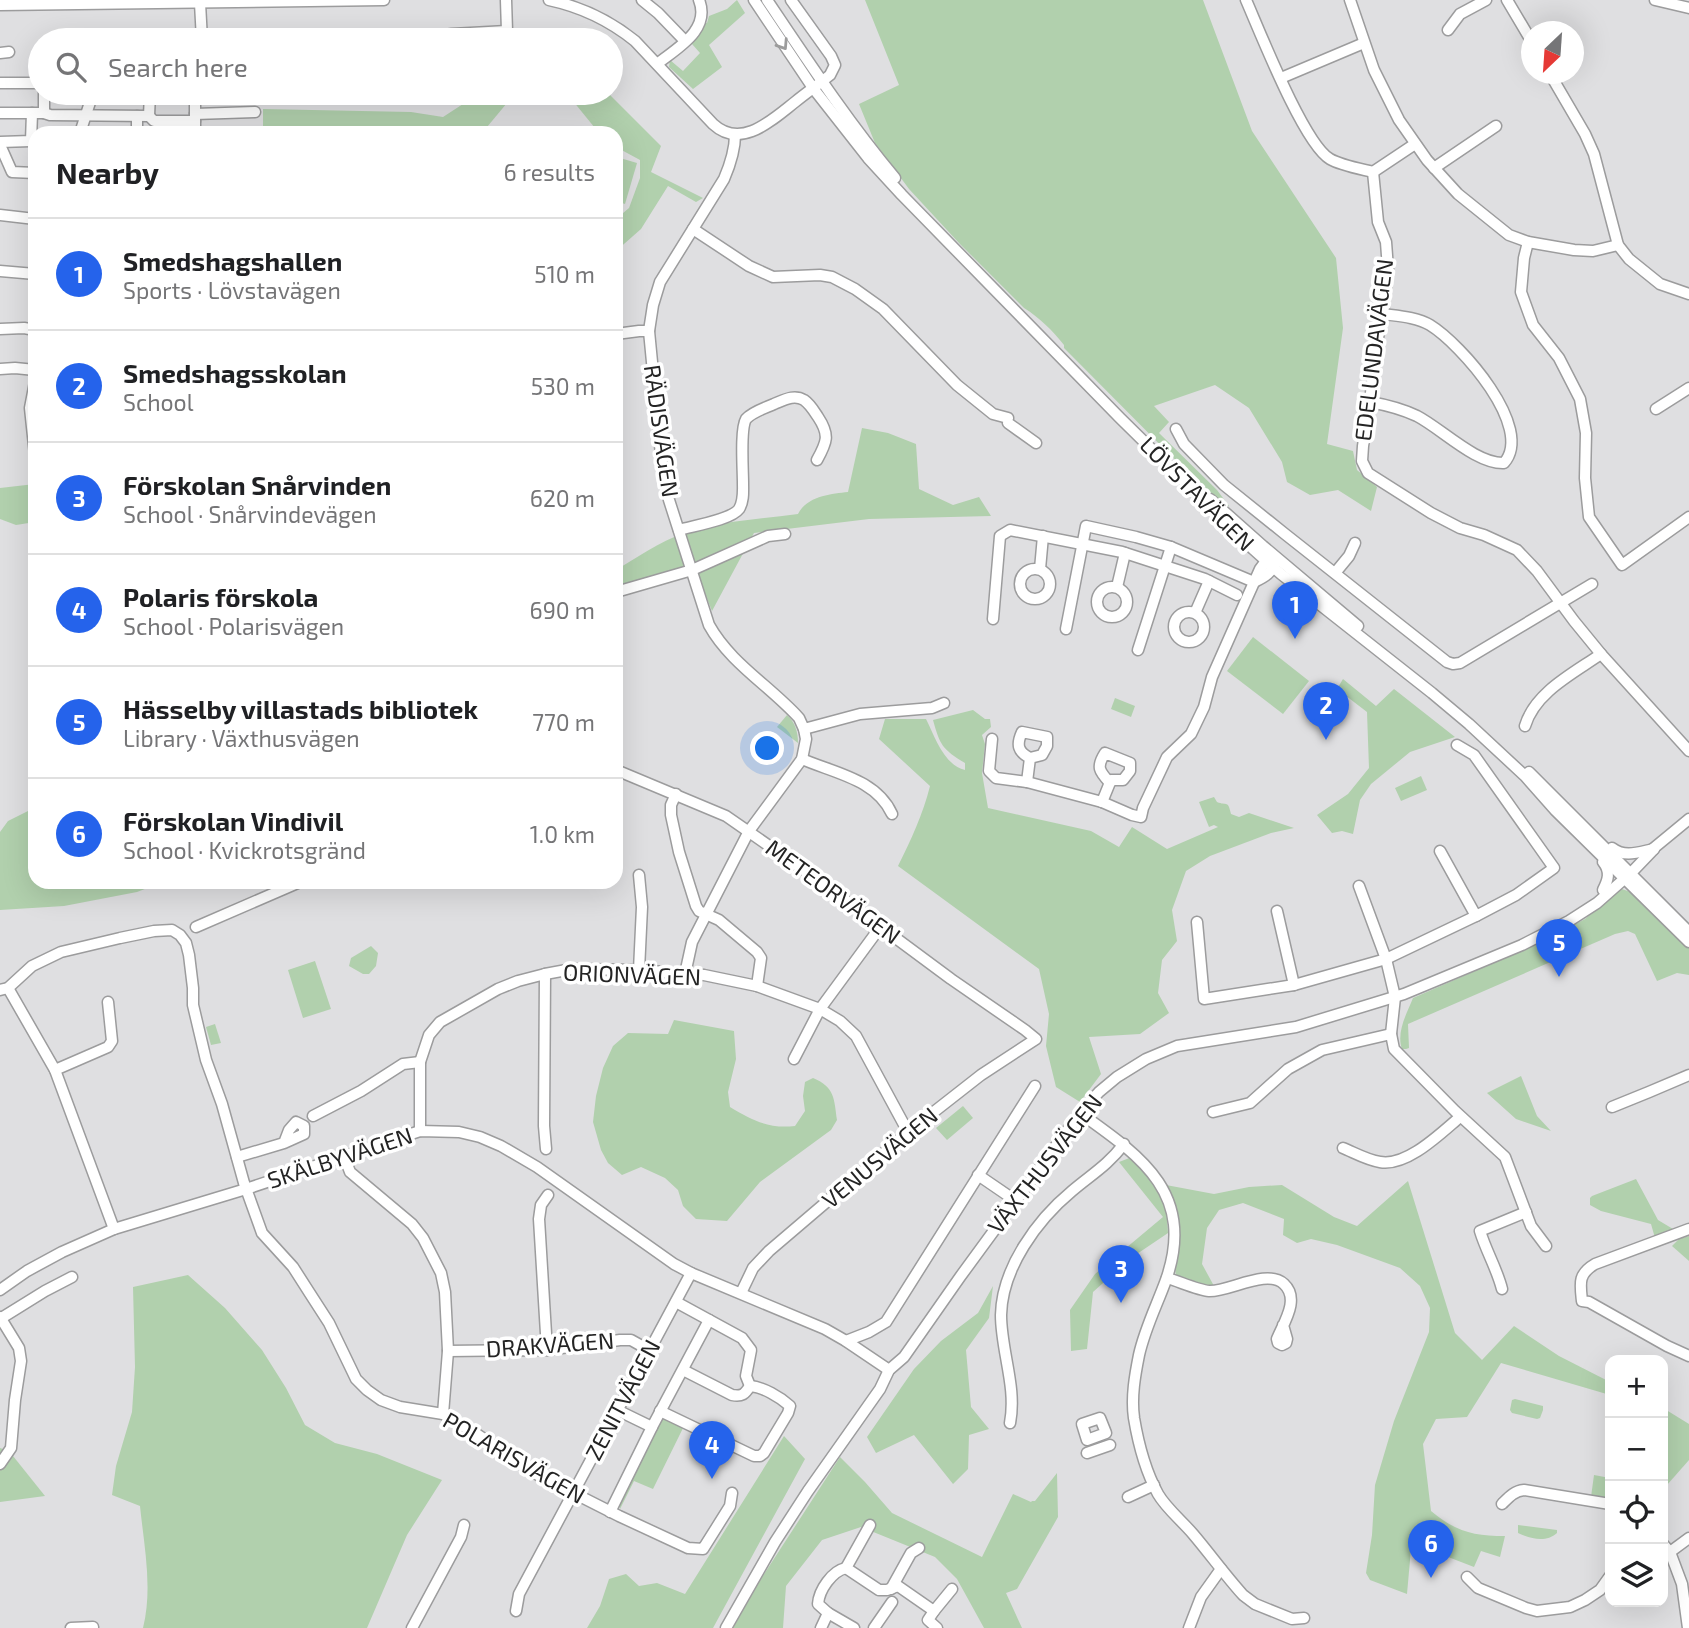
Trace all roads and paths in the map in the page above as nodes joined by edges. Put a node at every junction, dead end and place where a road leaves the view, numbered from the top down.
1 (384, 0) edge
2 (506, 0) edge
3 (549, 0) edge
4 (642, 0) edge
5 (699, 0) edge
6 (754, 0) edge
7 (767, 0) edge
8 (791, 0) edge
9 (1246, 0) edge
10 (1350, 0) edge
11 (1486, 0) edge
12 (1507, 0) edge
13 (1655, 0) edge
14 (148, 2) edge
15 (200, 3) junction
16 (0, 5) edge
17 (1689, 8) edge
18 (1521, 24) edge
19 (201, 28) edge
20 (508, 28) edge
21 (618, 28) edge
22 (1448, 30) dead end
23 (623, 32) edge
24 (685, 41) junction
25 (1364, 43) junction
26 (657, 64) junction
27 (1281, 78) junction
28 (822, 81) junction
29 (0, 83) edge
30 (28, 83) edge
31 (1556, 84) edge
32 (813, 88) junction
33 (44, 105) edge
34 (89, 105) edge
35 (149, 105) edge
36 (195, 105) edge
37 (255, 112) dead end
38 (0, 113) edge
39 (32, 113) junction
40 (44, 113) junction
41 (86, 116) junction
42 (136, 116) junction
43 (149, 116) junction
44 (195, 117) junction
45 (32, 126) edge
46 (82, 126) edge
47 (137, 126) edge
48 (195, 126) edge
49 (1496, 126) dead end
50 (735, 135) junction
51 (28, 142) edge
52 (0, 143) edge
53 (1415, 144) junction
54 (1434, 167) junction
55 (1373, 172) junction
56 (28, 173) edge
57 (0, 215) edge
58 (28, 218) edge
59 (693, 229) junction
60 (1528, 242) junction
61 (1618, 245) junction
62 (0, 271) edge
63 (28, 273) edge
64 (1689, 294) edge
65 (1383, 314) junction
66 (0, 329) edge
67 (28, 329) edge
68 (649, 331) junction
69 (623, 333) edge
70 (0, 369) edge
71 (28, 369) edge
72 (1689, 388) edge
73 (1370, 402) junction
74 (1656, 409) dead end
75 (1176, 429) dead end
76 (1036, 443) dead end
77 (817, 460) dead end
78 (1689, 517) edge
79 (679, 530) junction
80 (785, 534) dead end
81 (1043, 536) junction
82 (1082, 543) junction
83 (1355, 543) dead end
84 (1171, 547) junction
85 (1125, 553) junction
86 (1272, 562) junction
87 (1165, 566) junction
88 (1040, 569) dead end
89 (692, 570) junction
90 (1335, 573) junction
91 (1209, 581) junction
92 (1254, 582) junction
93 (1592, 584) dead end
94 (1117, 587) dead end
95 (623, 590) edge
96 (1237, 594) dead end
97 (1561, 603) junction
98 (1195, 612) dead end
99 (993, 619) dead end
100 (1066, 629) dead end
101 (1138, 650) dead end
102 (1601, 654) junction
103 (944, 703) dead end
104 (1525, 726) dead end
105 (804, 729) junction
106 (992, 738) dead end
107 (1457, 745) dead end
108 (1689, 751) edge
109 (1030, 758) dead end
110 (802, 759) junction
111 (623, 773) edge
112 (1027, 782) junction
113 (1110, 783) dead end
114 (676, 794) junction
115 (1102, 802) junction
116 (892, 814) dead end
117 (1689, 819) edge
118 (749, 831) junction
119 (1597, 839) junction
120 (1586, 841) junction
121 (1654, 849) junction
122 (1440, 851) dead end
123 (1625, 874) junction
124 (639, 875) dead end
125 (1359, 886) dead end
126 (284, 889) edge
127 (1603, 890) junction
128 (1278, 911) dead end
129 (1578, 914) junction
130 (707, 915) junction
131 (1476, 916) junction
132 (1198, 922) dead end
133 (881, 926) junction
134 (196, 927) dead end
135 (1689, 932) edge
136 (1689, 942) edge
137 (1386, 959) junction
138 (639, 970) junction
139 (545, 974) junction
140 (685, 974) junction
141 (1294, 985) junction
142 (757, 986) junction
143 (4, 989) edge
144 (1395, 997) junction
145 (108, 1002) dead end
146 (820, 1009) junction
147 (1391, 1034) junction
148 (1035, 1039) joint
149 (794, 1059) dead end
150 (420, 1062) junction
151 (54, 1070) junction
152 (1689, 1075) edge
153 (1035, 1086) dead end
154 (1612, 1107) dead end
155 (1213, 1112) dead end
156 (1080, 1113) junction
157 (313, 1116) dead end
158 (1460, 1116) junction
159 (420, 1131) junction
160 (908, 1132) junction
161 (284, 1143) dead end
162 (1124, 1144) junction
163 (1343, 1148) dead end
164 (546, 1149) dead end
165 (344, 1156) junction
166 (237, 1157) junction
167 (978, 1175) junction
168 (246, 1189) junction
169 (548, 1195) dead end
170 (1016, 1201) junction
171 (1526, 1212) junction
172 (114, 1229) junction
173 (1689, 1229) edge
174 (1546, 1246) dead end
175 (691, 1273) junction
176 (72, 1277) dead end
177 (1167, 1278) junction
178 (1502, 1289) dead end
179 (0, 1290) edge
180 (741, 1293) junction
181 (676, 1302) junction
182 (1, 1318) edge
183 (709, 1320) junction
184 (1283, 1325) dead end
185 (846, 1341) junction
186 (547, 1350) junction
187 (649, 1350) junction
188 (448, 1351) junction
189 (1689, 1356) edge
190 (683, 1370) junction
191 (889, 1370) junction
192 (750, 1386) junction
193 (617, 1410) junction
194 (660, 1411) junction
195 (443, 1414) junction
196 (1010, 1423) dead end
197 (652, 1427) junction
198 (0, 1445) edge
199 (1110, 1445) dead end
200 (11, 1448) junction
201 (1087, 1453) dead end
202 (0, 1464) edge
203 (1154, 1485) junction
204 (573, 1492) junction
205 (732, 1493) dead end
206 (1128, 1497) dead end
207 (1605, 1503) edge
208 (1502, 1504) dead end
209 (610, 1512) junction
210 (464, 1525) dead end
211 (870, 1525) dead end
212 (1689, 1538) edge
213 (1668, 1547) edge
214 (919, 1548) dead end
215 (1668, 1552) edge
216 (846, 1568) junction
217 (1221, 1569) junction
218 (1467, 1577) dead end
219 (1605, 1584) edge
220 (891, 1588) junction
221 (952, 1590) dead end
222 (1687, 1600) edge
223 (892, 1602) dead end
224 (516, 1611) dead end
225 (934, 1611) junction
226 (828, 1614) junction
227 (1304, 1619) dead end
228 (93, 1627) edge
229 (71, 1628) edge
230 (412, 1628) edge
231 (726, 1628) edge
232 (821, 1628) edge
233 (854, 1628) edge
234 (874, 1628) edge
235 (937, 1628) edge
236 (1189, 1628) edge
237 (1688, 1628) edge

1 - 15 street
2 - 20 street
3 - 21 street
4 - 24 street
5 - 24 street
6 -> 32 street, LÖVSTAVÄGEN
7 - 28 street, LÖVSTAVÄGEN
8 - 28 street
9 - 27 street
10 - 25 street
11 - 22 street
12 - 18 street
13 - 17 street
14 - 15 street
14 - 16 street
15 - 19 street
23 - 26 street
24 - 26 street
25 - 27 street
25 - 53 street
26 - 50 street
27 - 55 street
28 - 32 street
28 - 86 street, LÖVSTAVÄGEN
29 - 30 street
31 - 61 street
32 - 50 street
32 - 86 street, LÖVSTAVÄGEN
33 - 40 street
34 - 41 street
35 - 43 street
36 - 44 street
37 - 44 street
38 - 39 street
39 - 40 street
39 - 45 street
40 - 41 street
41 - 42 street
41 - 46 street
42 - 43 street
42 - 47 street
43 - 44 street
44 - 48 street
49 - 54 street
50 - 59 street, RÄDISVÄGEN
51 - 52 street
52 - 56 street
53 - 54 street
53 - 55 street
54 - 60 street
55 - 65 street, EDELUNDAVÄGEN
57 - 58 street
59 - 68 street, RÄDISVÄGEN
59 - 76 street
60 - 61 street
60 - 78 street
61 - 64 street
62 - 63 street
65 - 73 street, EDELUNDAVÄGEN
65 - 73 street
66 - 67 street
68 - 69 street
68 - 79 street, RÄDISVÄGEN
70 - 71 street
72 - 74 street
73 - 97 street, EDELUNDAVÄGEN
75 - 90 street
77 - 79 street
79 - 89 street, RÄDISVÄGEN
80 - 89 street
81 - 82 street
81 - 88 street
81 - 99 street
82 - 84 street
82 - 85 street
82 - 100 street
83 - 90 street
84 - 87 street
84 - 92 street
85 - 87 street
85 - 94 street
86 - 92 street
86 - 119 street, LÖVSTAVÄGEN
86 - 120 street, LÖVSTAVÄGEN
87 - 91 street
87 - 101 street
89 - 95 street
89 - 105 street, RÄDISVÄGEN
90 - 97 street
91 - 96 street
91 - 98 street
92 - 115 street
93 - 97 street
97 - 102 street, EDELUNDAVÄGEN
102 - 104 street
102 - 108 street, EDELUNDAVÄGEN
103 - 105 street
105 - 110 street
106 - 112 street
107 - 131 street
109 - 112 street
110 - 116 street
110 - 118 street
111 - 114 street, METEORVÄGEN
112 - 115 street
113 - 115 street
114 - 118 street, METEORVÄGEN
114 - 130 street
117 - 121 street
118 - 130 street
118 - 133 street, METEORVÄGEN
119 - 121 street
119 - 123 street, LÖVSTAVÄGEN
120 - 123 street, LÖVSTAVÄGEN
120 - 127 street
121 - 123 street
122 - 131 street
123 - 127 street, VÄXTHUSVÄGEN
123 - 129 street, VÄXTHUSVÄGEN
123 - 135 street, LÖVSTAVÄGEN
123 - 136 street, LÖVSTAVÄGEN
124 - 138 street
125 - 137 street
126 - 134 street
127 - 129 street, VÄXTHUSVÄGEN
128 - 141 street
129 - 144 street, VÄXTHUSVÄGEN
130 - 140 street
130 - 142 street
131 - 137 street
132 - 141 street
133 - 146 street
133 - 148 street, METEORVÄGEN
137 - 141 street
137 - 144 street
138 - 139 street, ORIONVÄGEN
138 - 140 street, ORIONVÄGEN
139 - 150 street, ORIONVÄGEN
139 - 164 street
140 - 142 street, ORIONVÄGEN
142 - 146 street, ORIONVÄGEN
143 - 151 street
143 - 166 street, POLARISVÄGEN
144 - 147 street
144 - 156 street, VÄXTHUSVÄGEN
145 - 151 street
146 - 149 street
146 - 160 street, ORIONVÄGEN
147 - 155 street
147 - 158 street
148 - 160 street, VENUSVÄGEN
150 - 157 street
150 - 159 street, ORIONVÄGEN
151 - 172 street
152 - 154 street
153 - 167 street
156 - 162 street
156 - 170 street, VÄXTHUSVÄGEN
158 - 163 street
158 - 171 street
159 - 165 street, SKÄLBYVÄGEN
159 - 175 street, SKÄLBYVÄGEN
160 - 180 street, VENUSVÄGEN
161 - 166 street
162 - 177 street
162 - 196 street
165 - 168 street, SKÄLBYVÄGEN
165 - 188 street
166 - 168 street, POLARISVÄGEN
167 - 170 street
167 - 185 street
168 - 172 street, SKÄLBYVÄGEN
168 - 195 street, POLARISVÄGEN
169 - 186 street
170 - 191 street, VÄXTHUSVÄGEN
171 - 174 street
171 - 178 street
172 - 179 street, SKÄLBYVÄGEN
173 - 189 street
175 - 180 street, SKÄLBYVÄGEN
175 - 181 street, ZENITVÄGEN
176 - 182 street
177 - 184 street
177 - 203 street
180 - 185 street, SKÄLBYVÄGEN
181 - 183 street
181 - 187 street, ZENITVÄGEN
182 - 200 street
183 - 190 street
183 - 192 street
185 - 191 street, SKÄLBYVÄGEN
186 - 187 street, DRAKVÄGEN
186 - 188 street, DRAKVÄGEN
187 - 193 street, ZENITVÄGEN
188 - 195 street
190 - 192 street
190 - 194 street
191 - 231 street, VÄXTHUSVÄGEN
192 - 194 street
193 - 197 street
193 - 204 street, ZENITVÄGEN
194 - 197 street
195 - 204 street, POLARISVÄGEN
197 - 209 street
198 - 200 street
199 - 201 street
200 - 202 street
203 - 206 street
203 - 217 street
204 - 209 street, POLARISVÄGEN
204 - 224 street, ZENITVÄGEN
205 - 209 street, POLARISVÄGEN
207 - 208 street
210 - 230 street
211 - 216 street
212 - 213 street
214 - 220 street
215 - 222 street
216 - 220 street
216 - 226 street
217 - 227 street
217 - 236 street
218 - 219 street
220 - 225 street
221 - 225 street
222 - 237 street
223 - 234 street
225 - 235 street
226 - 232 street
226 - 233 street
228 - 229 street

